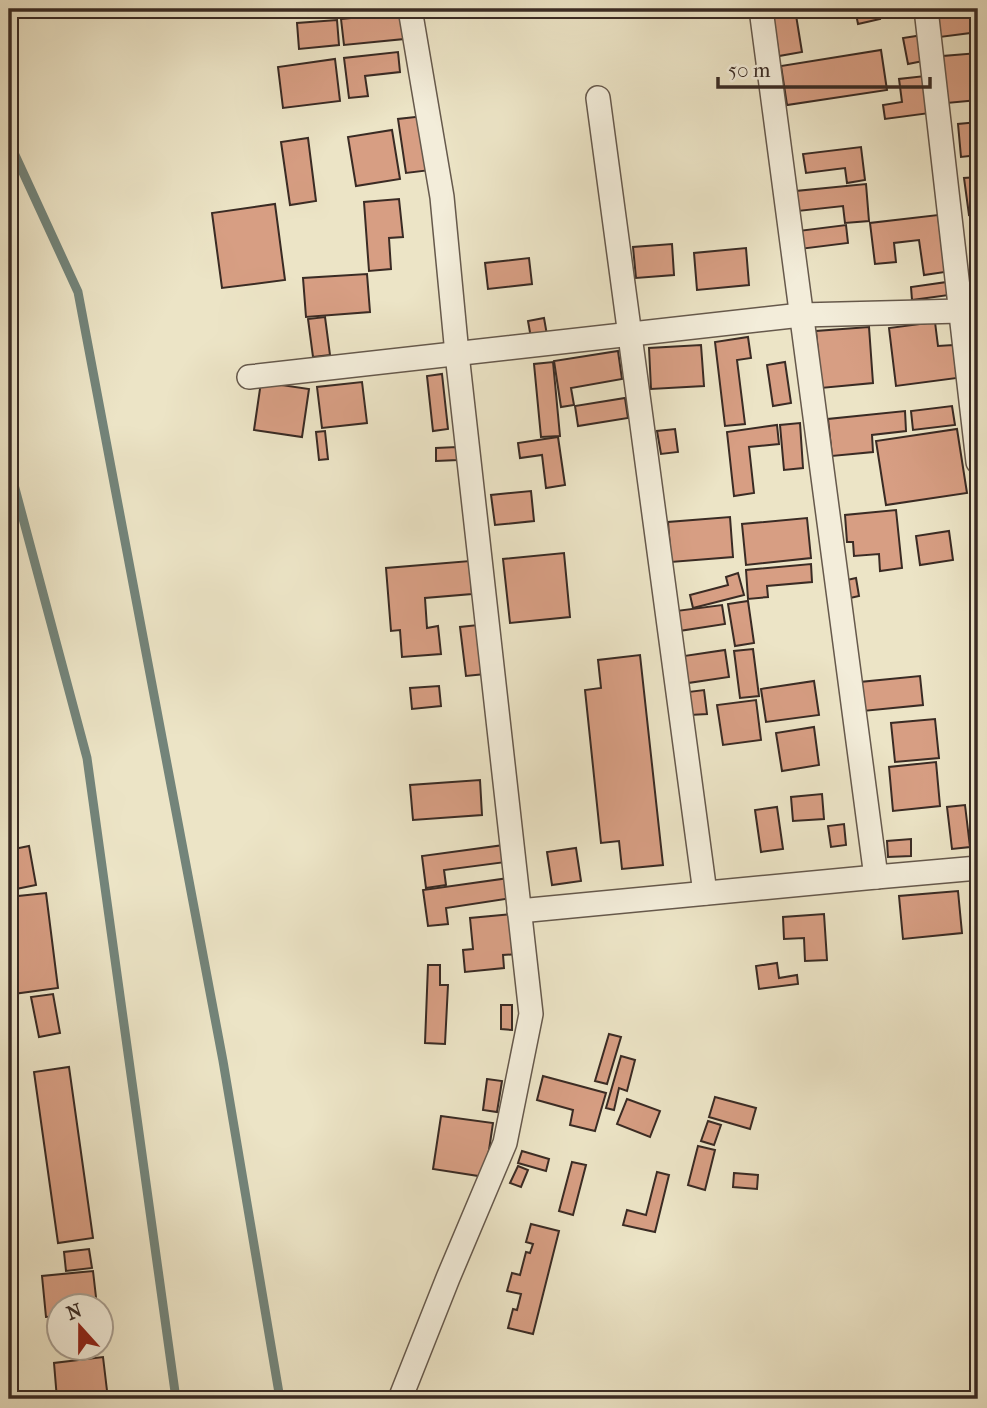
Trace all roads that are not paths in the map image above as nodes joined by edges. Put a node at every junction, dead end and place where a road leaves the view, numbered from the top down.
1 (410, 9) edge
2 (761, 9) edge
3 (926, 9) edge
4 (598, 98) dead end
5 (970, 309) edge
6 (801, 315) junction
7 (630, 334) junction
8 (457, 354) junction
9 (249, 377) dead end
10 (978, 462) edge
11 (978, 868) edge
12 (876, 877) junction
13 (705, 893) junction
14 (519, 911) junction
15 (400, 1399) edge

1 - 8 street
2 - 6 street
3 - 5 street
4 - 7 street
5 - 6 street
5 - 10 street
6 - 7 street
6 - 12 street
7 - 8 street
7 - 13 street
8 - 9 street
8 - 14 street
11 - 12 street
12 - 13 street
13 - 14 street
14 - 15 street

